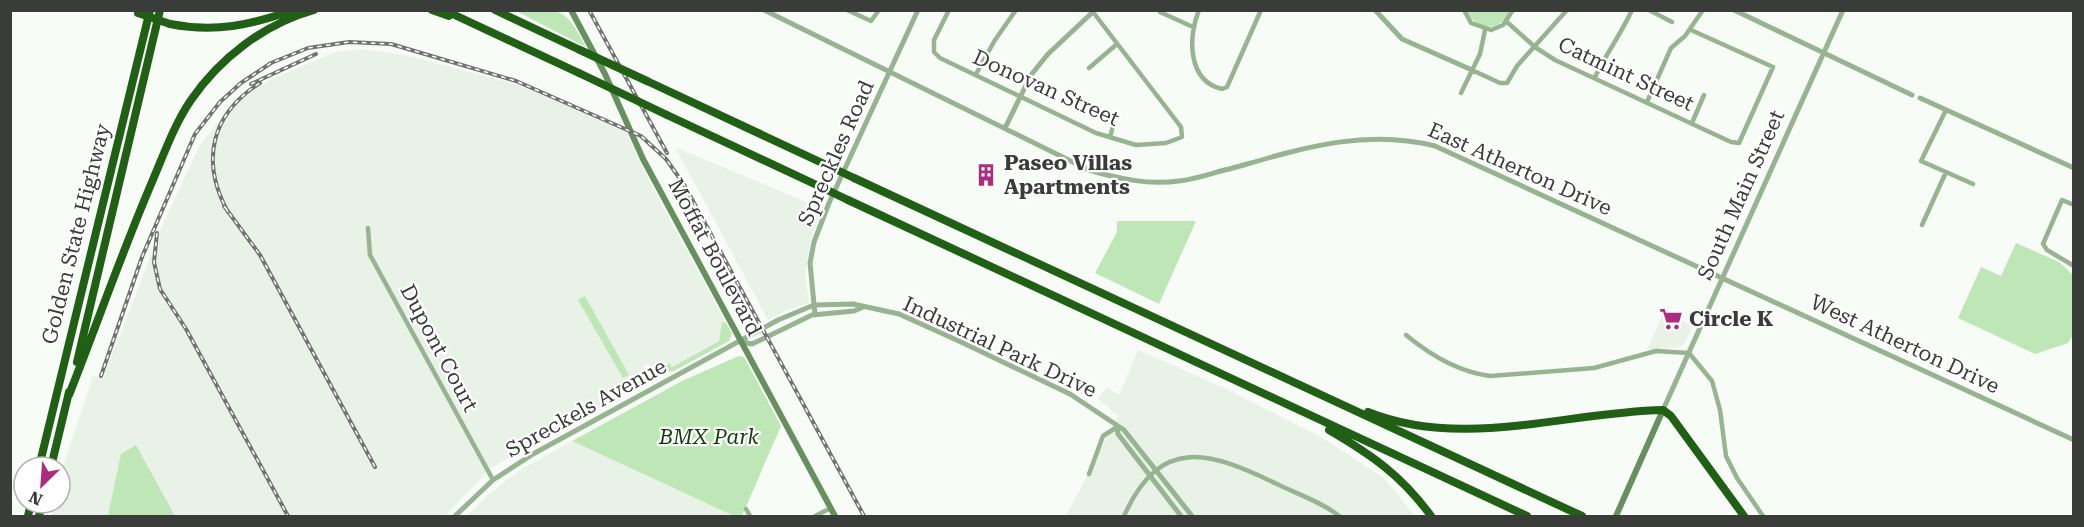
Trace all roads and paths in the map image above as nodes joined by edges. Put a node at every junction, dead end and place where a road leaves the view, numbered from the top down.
1 (150, 10) edge
2 (160, 10) edge
3 (281, 10) edge
4 (293, 10) edge
5 (314, 10) edge
6 (432, 10) edge
7 (444, 10) edge
8 (495, 10) edge
9 (508, 10) edge
10 (571, 10) edge
11 (764, 10) edge
12 (847, 10) edge
13 (879, 10) edge
14 (918, 10) edge
15 (949, 10) edge
16 (1016, 10) edge
17 (1199, 10) edge
18 (1261, 10) edge
19 (1375, 10) edge
20 (1464, 10) edge
21 (1512, 10) edge
22 (1567, 10) edge
23 (1632, 10) edge
24 (1649, 10) edge
25 (1703, 10) edge
26 (1734, 10) edge
27 (1843, 10) edge
28 (137, 11) edge
29 (1094, 11) edge
30 (1160, 12) dead end
31 (464, 20) junction
32 (1507, 22) junction
33 (1672, 22) dead end
34 (171, 23) junction
35 (1192, 27) junction
36 (1485, 30) junction
37 (1691, 30) junction
38 (544, 32) junction
39 (1117, 44) junction
40 (1535, 47) junction
41 (1824, 53) junction
42 (1089, 68) dead end
43 (1472, 70) junction
44 (891, 72) junction
45 (975, 74) junction
46 (1595, 77) junction
47 (1461, 93) dead end
48 (1704, 95) dead end
49 (1912, 95) joint
50 (1021, 96) junction
51 (1920, 98) joint
52 (1647, 102) junction
53 (1946, 110) junction
54 (1692, 123) junction
55 (1113, 126) dead end
56 (1005, 128) junction
57 (1110, 137) junction
58 (2073, 168) edge
59 (1946, 172) junction
60 (1973, 184) dead end
61 (2073, 205) edge
62 (1922, 225) dead end
63 (368, 228) dead end
64 (2073, 266) edge
65 (1722, 278) junction
66 (814, 305) junction
67 (863, 307) junction
68 (815, 314) junction
69 (1406, 335) dead end
70 (742, 342) junction
71 (1689, 353) junction
72 (69, 395) junction
73 (1339, 404) junction
74 (1663, 410) junction
75 (1301, 412) junction
76 (1118, 428) junction
77 (2073, 441) edge
78 (42, 455) edge
79 (54, 455) edge
80 (1155, 471) junction
81 (1089, 474) dead end
82 (1150, 476) junction
83 (493, 480) junction
84 (831, 508) junction
85 (746, 509) dead end
86 (455, 516) edge
87 (750, 516) edge
88 (815, 516) edge
89 (836, 516) edge
90 (1124, 516) edge
91 (1181, 516) edge
92 (1192, 516) edge
93 (1339, 516) edge
94 (1431, 516) edge
95 (1527, 516) edge
96 (1582, 516) edge
97 (1616, 516) edge
98 (1744, 516) edge
99 (1763, 516) edge

1 - 78 highway, Golden State Highway
2 - 72 highway, Golden State Highway
3 - 34 highway
4 - 34 highway
5 - 72 highway
6 - 31 highway
7 - 31 highway
8 - 38 highway
9 - 38 highway
10 - 70 main road, Moffat Boulevard
11 - 44 street, East Atherton Drive
12 - 13 street
14 - 44 street, Spreckles Road
15 - 45 street, Donovan Street
16 - 45 street
17 - 35 street
18 - 35 street
19 - 43 street
20 - 36 street
21 - 32 street
22 - 40 street
23 - 46 street
24 - 33 street
25 - 37 street
26 - 41 street
27 - 41 street, South Main Street
28 - 34 highway, bridge
29 - 39 street
29 - 50 street
30 - 35 street
31 - 75 highway, bridge
32 - 36 street
32 - 40 street, Catmint Street
36 - 43 street
37 - 52 street
37 - 54 street, Catmint Street
38 - 73 highway, bridge
39 - 42 street
39 - 57 street, Donovan Street
40 - 43 street
40 - 46 street, Catmint Street
41 - 49 street
41 - 65 street, South Main Street
43 - 47 street
44 - 56 street, East Atherton Drive
44 - 66 street, Spreckles Road
45 - 50 street, Donovan Street
46 - 52 street, Catmint Street
48 - 54 street
49 - 51 street
50 - 56 street
50 - 57 street, Donovan Street
51 - 53 street
52 - 54 street, Catmint Street
53 - 58 street
53 - 59 street
55 - 57 street
56 - 65 street, East Atherton Drive
59 - 60 street
59 - 62 street
61 - 64 street
63 - 83 street, Dupont Court
65 - 71 street, South Main Street
65 - 77 street, West Atherton Drive
66 - 67 street, Industrial Park Drive
66 - 68 street, Spreckles Road
66 - 70 street, Industrial Park Drive
67 - 68 street, Industrial Park Drive
67 - 76 street, Industrial Park Drive
68 - 70 street, Industrial Park Drive
69 - 71 street
70 - 83 street, Spreckels Avenue
70 - 84 main road, Moffat Boulevard
71 - 74 street, South Main Street
71 - 99 street
72 - 79 highway, Golden State Highway
73 - 74 highway
73 - 96 highway
74 - 97 main road, South Main Street
74 - 98 highway
75 - 94 highway
75 - 95 highway
76 - 80 street, Industrial Park Drive
76 - 81 street
76 - 82 street, Industrial Park Drive
80 - 82 street
80 - 92 street, Industrial Park Drive
80 - 93 street
82 - 90 street
82 - 91 street, Industrial Park Drive
83 - 86 street, Spreckels Avenue
84 - 88 street
84 - 89 main road, Moffat Boulevard
85 - 87 street

